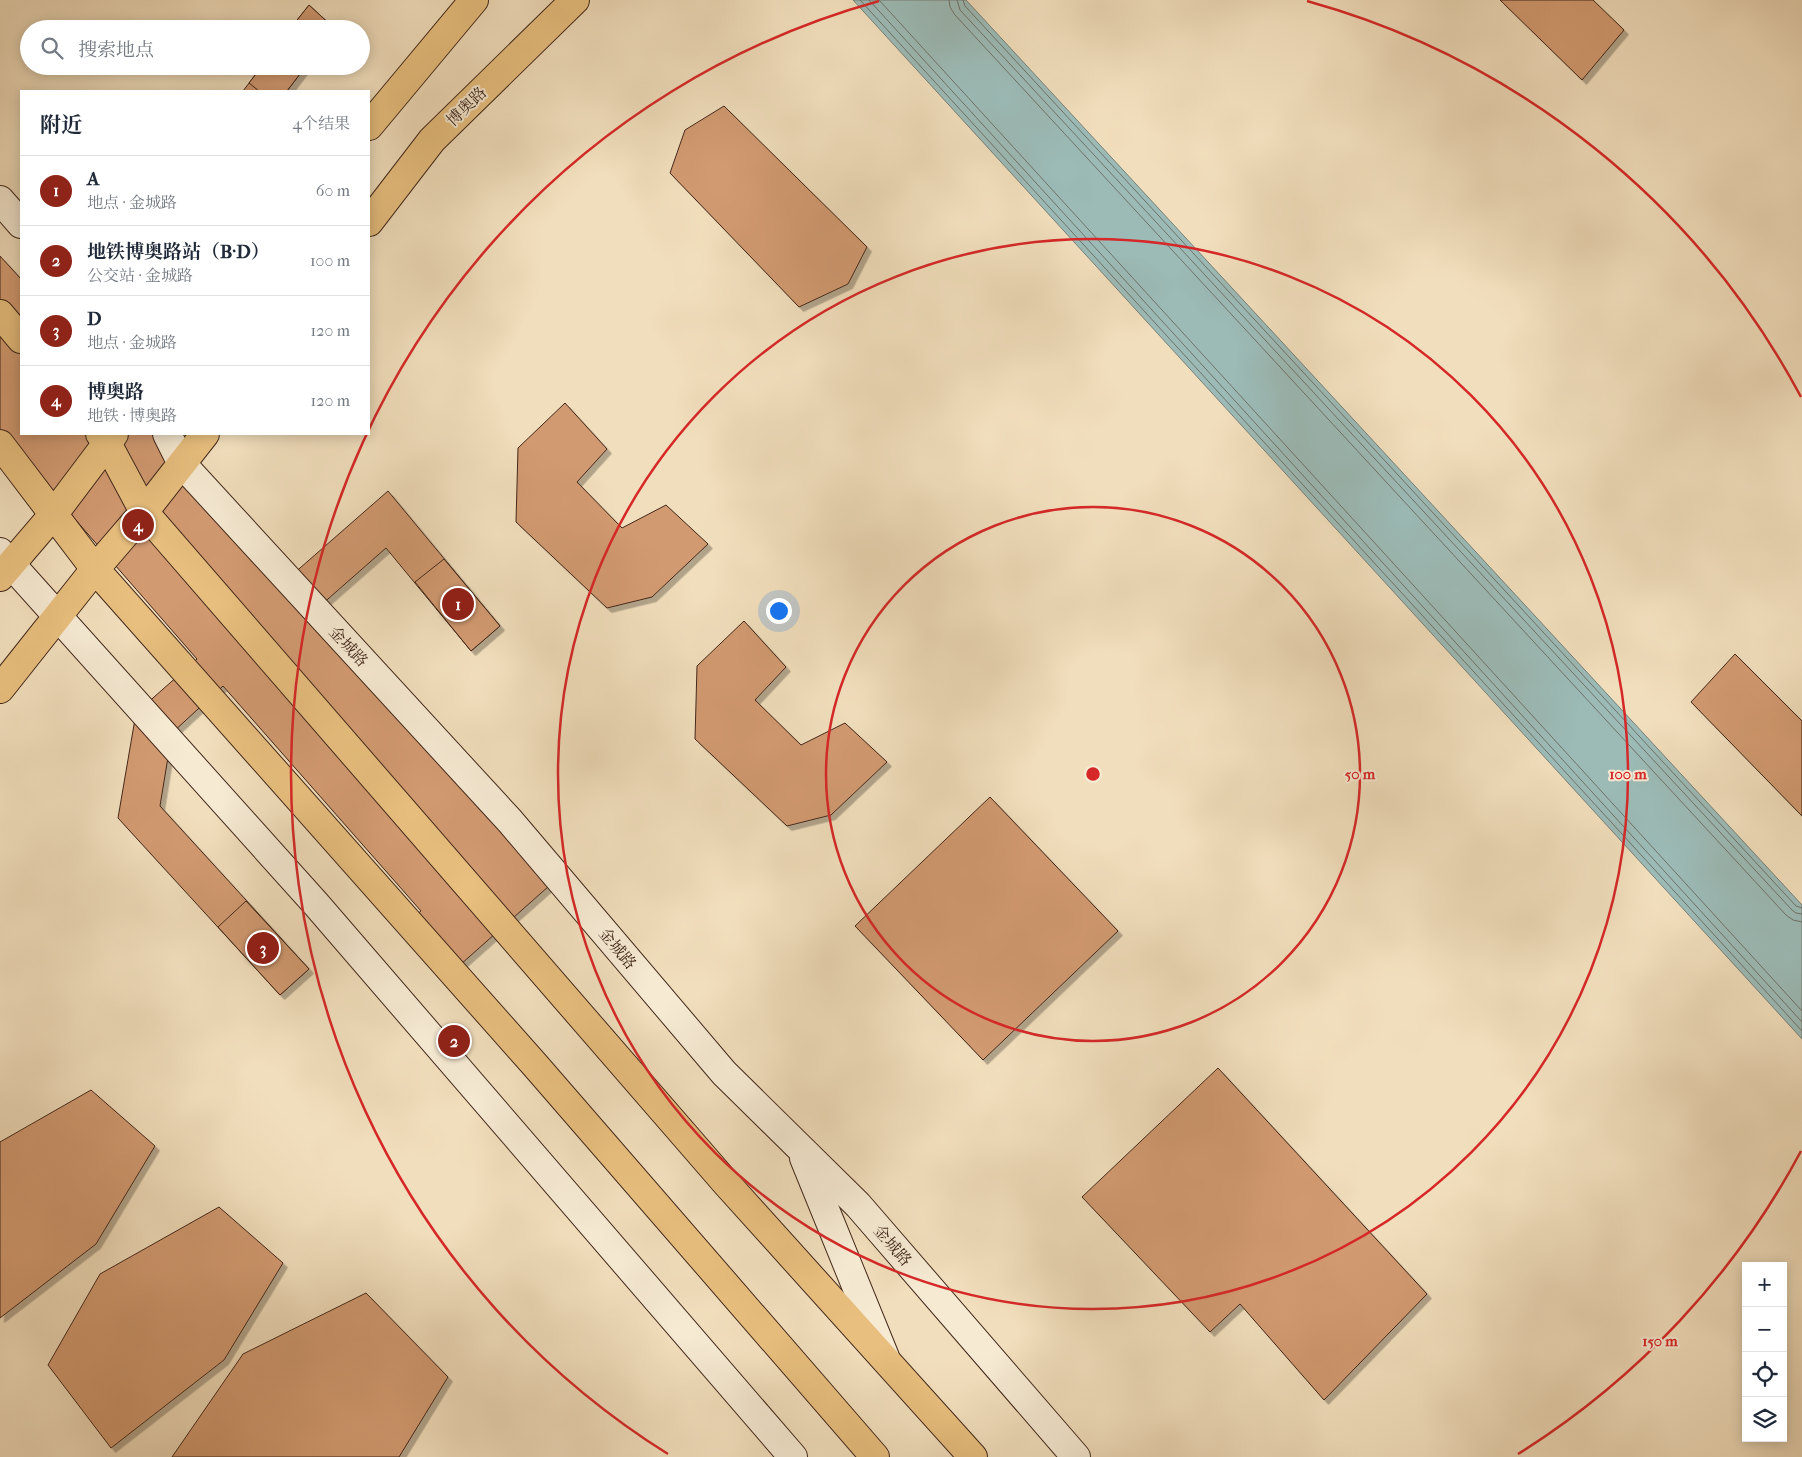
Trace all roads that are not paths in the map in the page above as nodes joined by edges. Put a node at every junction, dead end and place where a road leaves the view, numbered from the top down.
1 (474, 0) edge
2 (575, 0) edge
3 (370, 125) edge
4 (0, 200) edge
5 (370, 221) edge
6 (20, 223) edge
7 (0, 314) edge
8 (20, 338) edge
9 (168, 435) edge
10 (204, 435) edge
11 (107, 437) edge
12 (0, 444) edge
13 (182, 464) junction
14 (144, 512) junction
15 (53, 515) junction
16 (4, 565) edge
17 (95, 568) junction
18 (58, 616) junction
19 (0, 689) edge
20 (799, 1147) junction
21 (886, 1360) junction
22 (793, 1457) edge
23 (875, 1457) edge
24 (974, 1457) edge
25 (1076, 1457) edge

1 - 3 main road
2 - 5 main road, 博奥路
4 - 6 main road
7 - 8 main road
9 - 13 main road, 金城路
10 - 13 main road
11 - 14 main road
11 - 15 main road
12 - 15 main road
13 - 14 main road
13 - 20 main road, 金城路
14 - 17 main road
14 - 21 main road
15 - 16 main road
15 - 17 main road
16 - 18 main road
17 - 18 main road
17 - 23 main road
18 - 19 main road
18 - 22 main road
20 - 21 main road
20 - 25 main road, 金城路
21 - 24 main road

